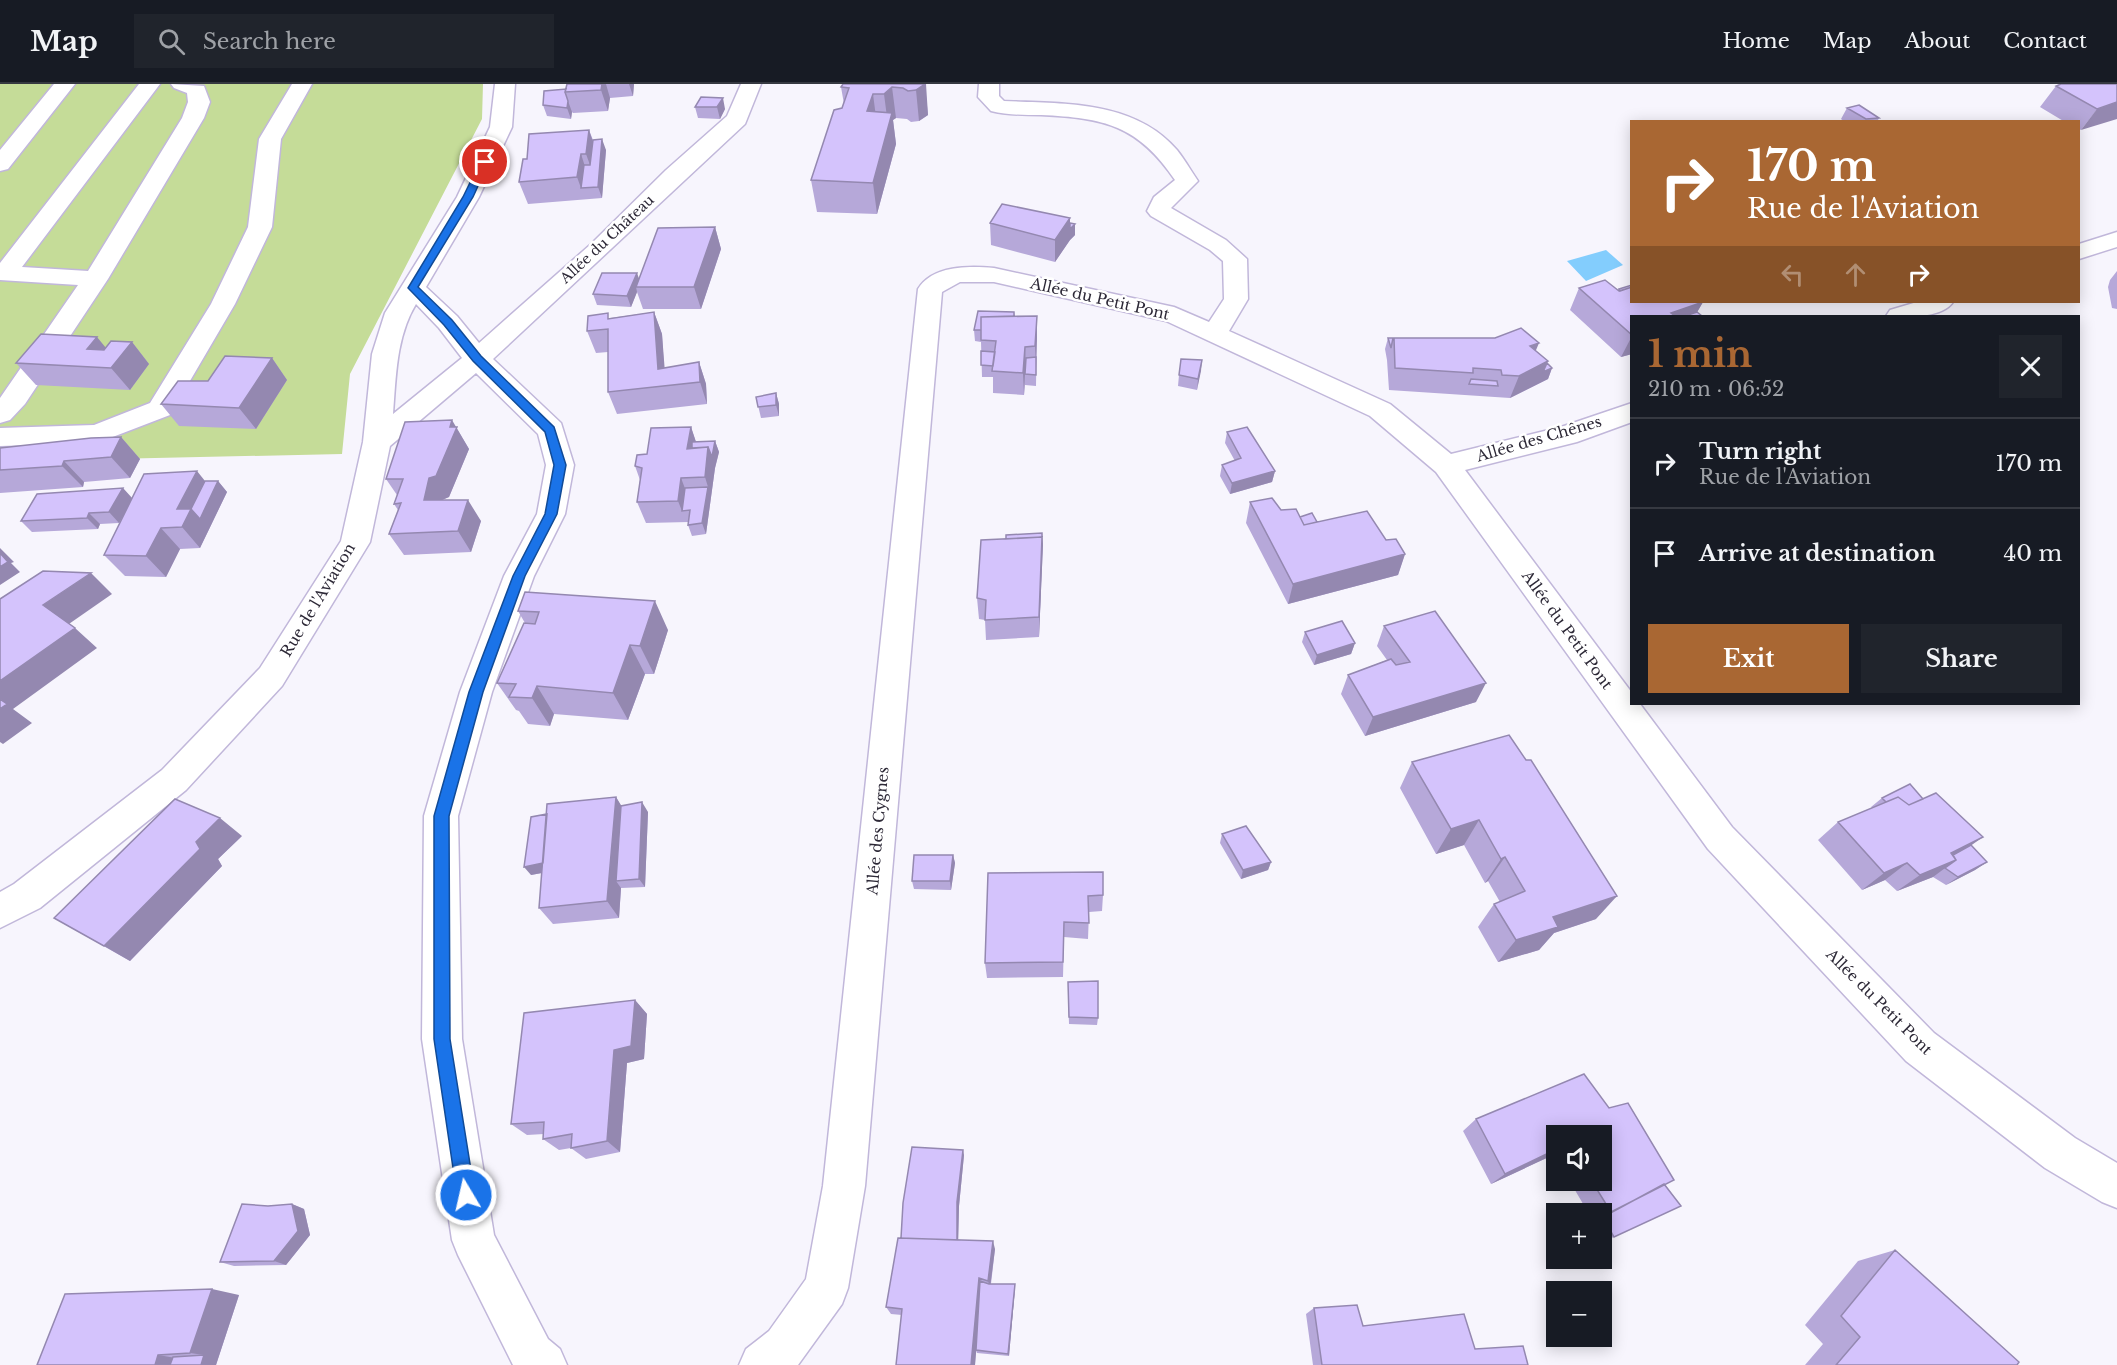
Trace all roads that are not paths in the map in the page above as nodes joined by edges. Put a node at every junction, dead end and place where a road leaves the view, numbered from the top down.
1 (65, 84) edge
2 (150, 84) edge
3 (181, 84) edge
4 (302, 84) edge
5 (505, 84) edge
6 (751, 84) edge
7 (989, 84) edge
8 (0, 164) edge
9 (2117, 239) edge
10 (2080, 252) edge
11 (2, 273) edge
12 (944, 278) joint
13 (96, 279) junction
14 (413, 288) junction
15 (1938, 303) edge
16 (1902, 315) edge
17 (1215, 333) junction
18 (477, 359) junction
19 (1630, 413) edge
20 (0, 414) edge
21 (0, 437) edge
22 (377, 442) junction
23 (1446, 465) junction
24 (0, 911) edge
25 (2117, 1187) edge
26 (544, 1365) edge
27 (762, 1365) edge

1 - 8 street
2 - 11 street
3 - 13 street
4 - 21 street
5 - 14 street, Rue de l'Aviation
6 - 18 street, Allée du Château
7 - 17 street
9 - 10 street
11 - 13 street
12 - 17 street, Allée du Petit Pont
12 - 27 street, Allée des Cygnes
13 - 20 street
14 - 18 street
14 - 22 street, Rue de l'Aviation
15 - 16 street
17 - 23 street, Allée du Petit Pont
18 - 22 street, Allée du Château
18 - 26 street
19 - 23 street, Allée des Chênes
22 - 24 street, Rue de l'Aviation
23 - 25 street, Allée du Petit Pont

